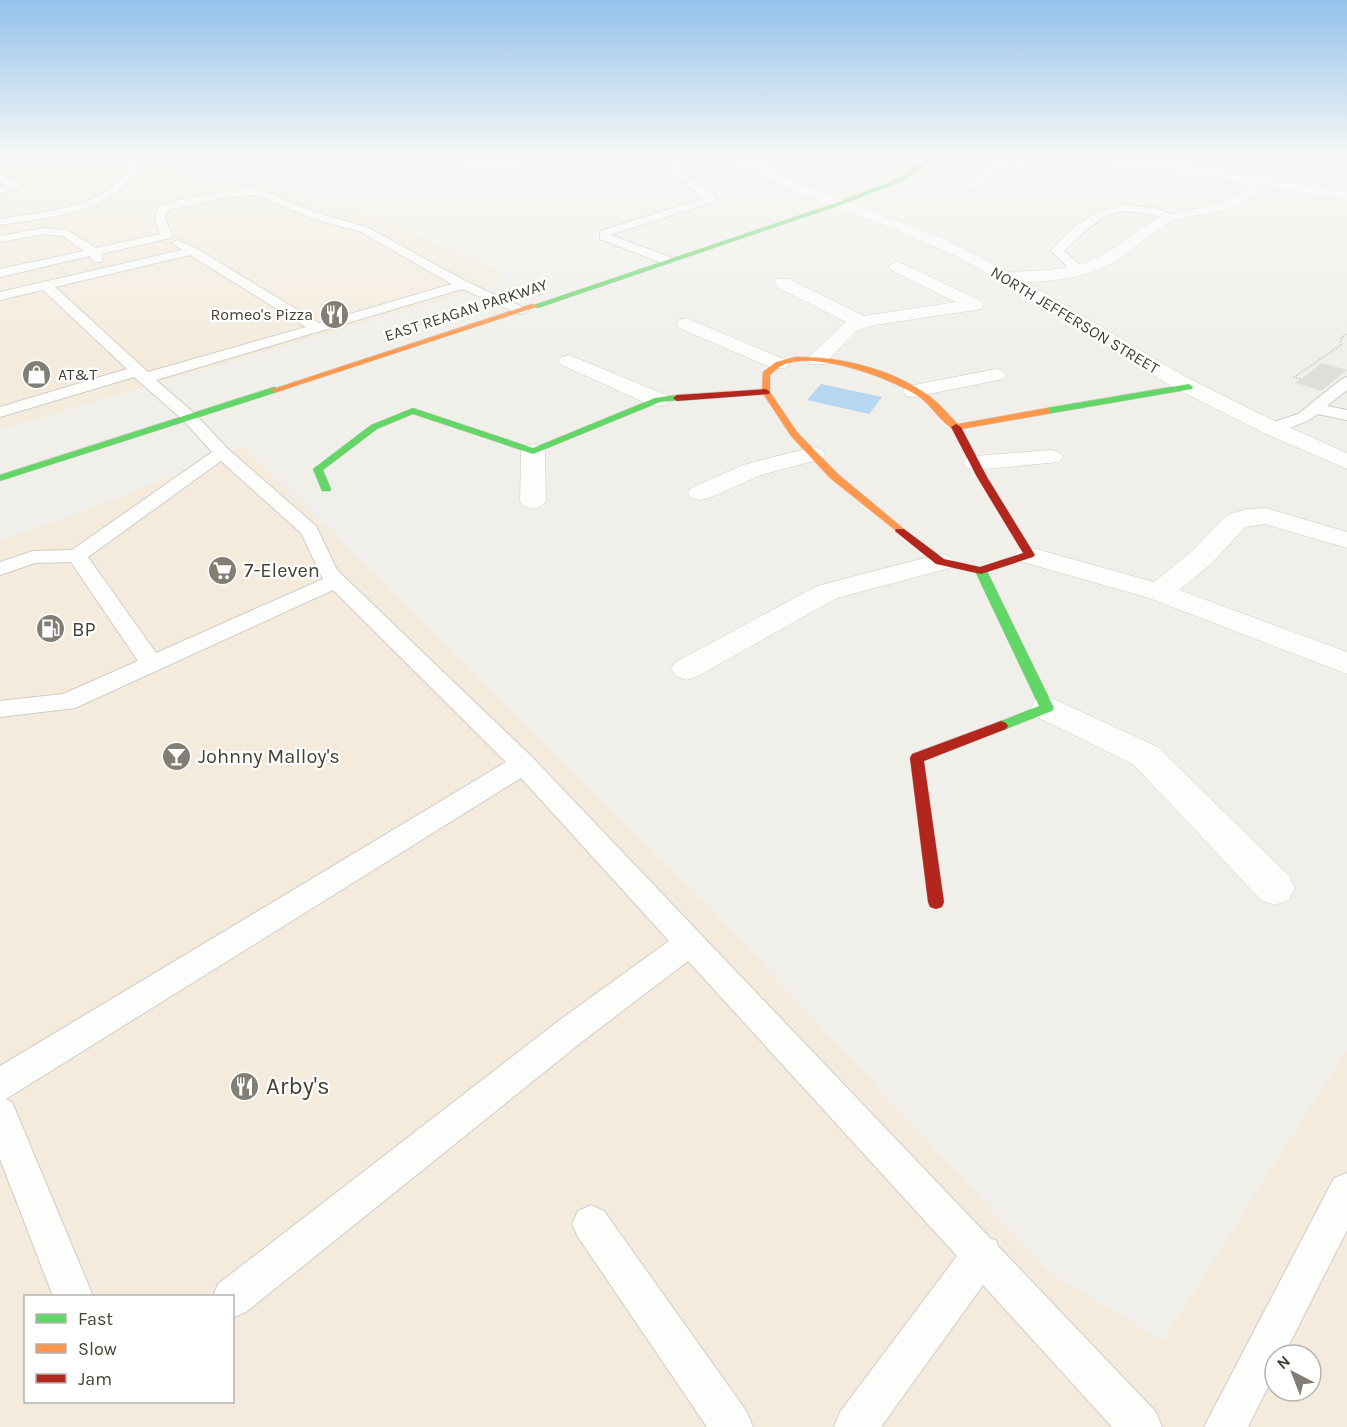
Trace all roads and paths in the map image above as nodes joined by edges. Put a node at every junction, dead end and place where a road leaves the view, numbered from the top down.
1 (162, 224) edge
2 (347, 224) edge
3 (632, 224) edge
4 (778, 224) edge
5 (894, 224) edge
6 (1088, 224) edge
7 (1160, 224) edge
8 (165, 236) junction
9 (0, 239) edge
10 (193, 251) junction
11 (94, 252) junction
12 (666, 260) junction
13 (897, 266) dead end
14 (1079, 271) junction
15 (103, 272) junction
16 (0, 273) edge
17 (1008, 277) junction
18 (783, 283) dead end
19 (463, 285) junction
20 (46, 286) junction
21 (0, 297) edge
22 (522, 310) junction
23 (863, 323) junction
24 (686, 324) dead end
25 (318, 328) junction
26 (1347, 333) edge
27 (817, 360) junction
28 (569, 361) dead end
29 (779, 364) junction
30 (141, 374) junction
31 (996, 375) dead end
32 (1300, 379) dead end
33 (1347, 382) edge
34 (1190, 387) junction
35 (914, 391) junction
36 (766, 392) junction
37 (658, 400) junction
38 (1314, 408) junction
39 (0, 412) edge
40 (1347, 415) edge
41 (189, 417) junction
42 (956, 427) junction
43 (1271, 428) junction
44 (533, 451) junction
45 (222, 453) junction
46 (813, 454) junction
47 (1052, 456) dead end
48 (1347, 462) edge
49 (975, 463) junction
50 (0, 478) edge
51 (326, 489) dead end
52 (700, 493) dead end
53 (533, 501) dead end
54 (1347, 540) edge
55 (1029, 555) junction
56 (77, 556) junction
57 (940, 562) junction
58 (0, 569) edge
59 (981, 571) junction
60 (336, 581) junction
61 (1159, 592) junction
62 (152, 664) junction
63 (1347, 664) edge
64 (687, 669) dead end
65 (1047, 708) junction
66 (0, 709) edge
67 (523, 764) junction
68 (1275, 888) dead end
69 (936, 902) dead end
70 (689, 943) junction
71 (0, 1085) edge
72 (0, 1114) edge
73 (1347, 1191) edge
74 (591, 1224) dead end
75 (982, 1254) junction
76 (73, 1295) edge
77 (234, 1296) edge
78 (732, 1427) edge
79 (855, 1427) edge
80 (1141, 1427) edge
81 (1225, 1427) edge

1 - 8 lane
2 - 19 lane
3 - 12 lane
4 - 12 street, EAST REAGAN PARKWAY
5 - 17 street, NORTH JEFFERSON STREET
6 - 14 lane
7 - 14 street
8 - 10 lane
8 - 11 lane
9 - 11 lane
10 - 15 lane
10 - 25 lane
11 - 15 lane
11 - 16 lane
12 - 22 street, EAST REAGAN PARKWAY
13 - 23 street
14 - 17 street
15 - 20 lane
17 - 34 street, NORTH JEFFERSON STREET
18 - 23 street
19 - 22 lane
19 - 25 lane
20 - 21 lane
20 - 30 lane
22 - 41 street, EAST REAGAN PARKWAY
23 - 27 street
24 - 29 street
25 - 30 lane
26 - 32 path
27 - 29 street
27 - 35 street
28 - 37 street
29 - 36 street
30 - 39 lane
30 - 41 lane
31 - 35 street
33 - 38 lane
34 - 42 street
34 - 43 street, NORTH JEFFERSON STREET
35 - 42 street
36 - 37 street
36 - 46 street
37 - 44 street
38 - 40 lane
38 - 43 lane
41 - 45 lane
41 - 50 street, EAST REAGAN PARKWAY
42 - 49 street
43 - 48 street, NORTH JEFFERSON STREET
44 - 51 street
44 - 53 street
45 - 56 lane
45 - 60 lane
46 - 52 street
46 - 57 street
47 - 49 street
49 - 55 street
54 - 61 street
55 - 59 street
55 - 61 street
56 - 58 lane
56 - 62 lane
57 - 59 street
57 - 64 street
59 - 65 street
60 - 62 lane
60 - 67 lane
61 - 63 street
62 - 66 lane
65 - 68 street
65 - 69 street
67 - 70 lane
67 - 71 lane
70 - 75 lane
70 - 77 lane
72 - 76 lane
73 - 81 lane
74 - 78 lane
75 - 79 lane
75 - 80 lane

